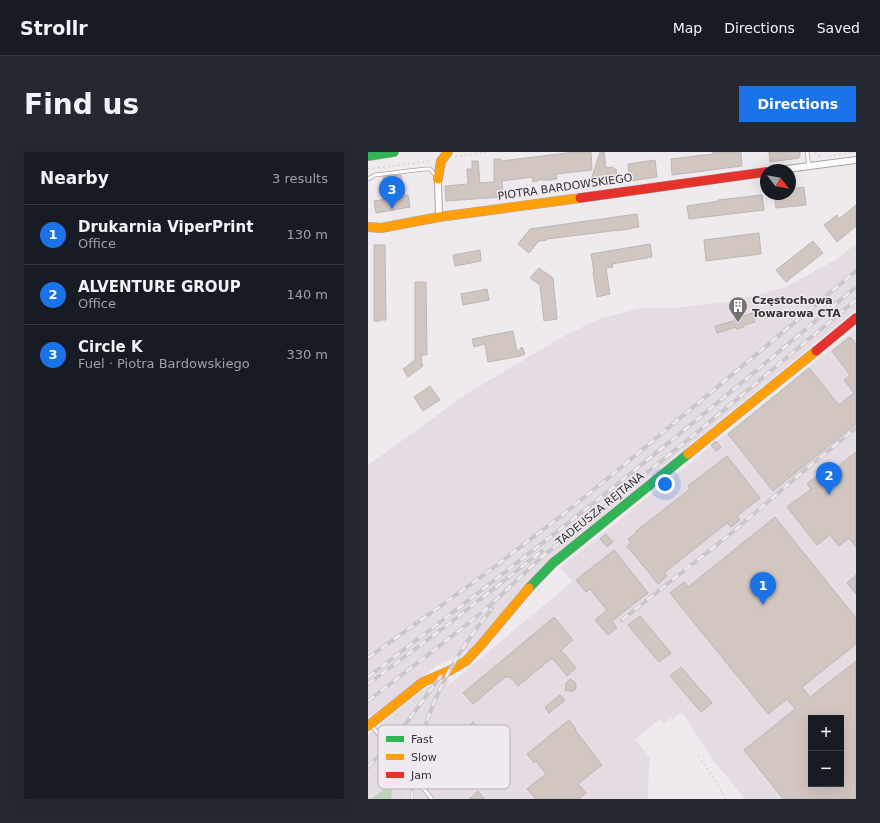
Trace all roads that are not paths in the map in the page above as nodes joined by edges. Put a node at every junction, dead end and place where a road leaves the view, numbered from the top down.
1 (394, 152) edge
2 (807, 152) edge
3 (368, 156) edge
4 (450, 156) edge
5 (856, 160) edge
6 (438, 163) junction
7 (809, 166) junction
8 (796, 168) edge
9 (430, 169) junction
10 (760, 173) edge
11 (368, 179) edge
12 (438, 179) junction
13 (439, 217) junction
14 (368, 227) edge
15 (856, 318) edge
16 (369, 725) edge
17 (378, 735) edge
18 (424, 789) edge
19 (432, 799) edge

1 - 3 street
2 - 7 lane
4 - 6 street
5 - 7 street
6 - 9 lane
6 - 12 street
7 - 8 street
9 - 11 lane
9 - 12 lane
10 - 13 street, PIOTRA BARDOWSKIEGO
12 - 13 street
13 - 14 street, PIOTRA BARDOWSKIEGO
15 - 16 street, TADEUSZA REJTANA
16 - 17 lane
18 - 19 lane

